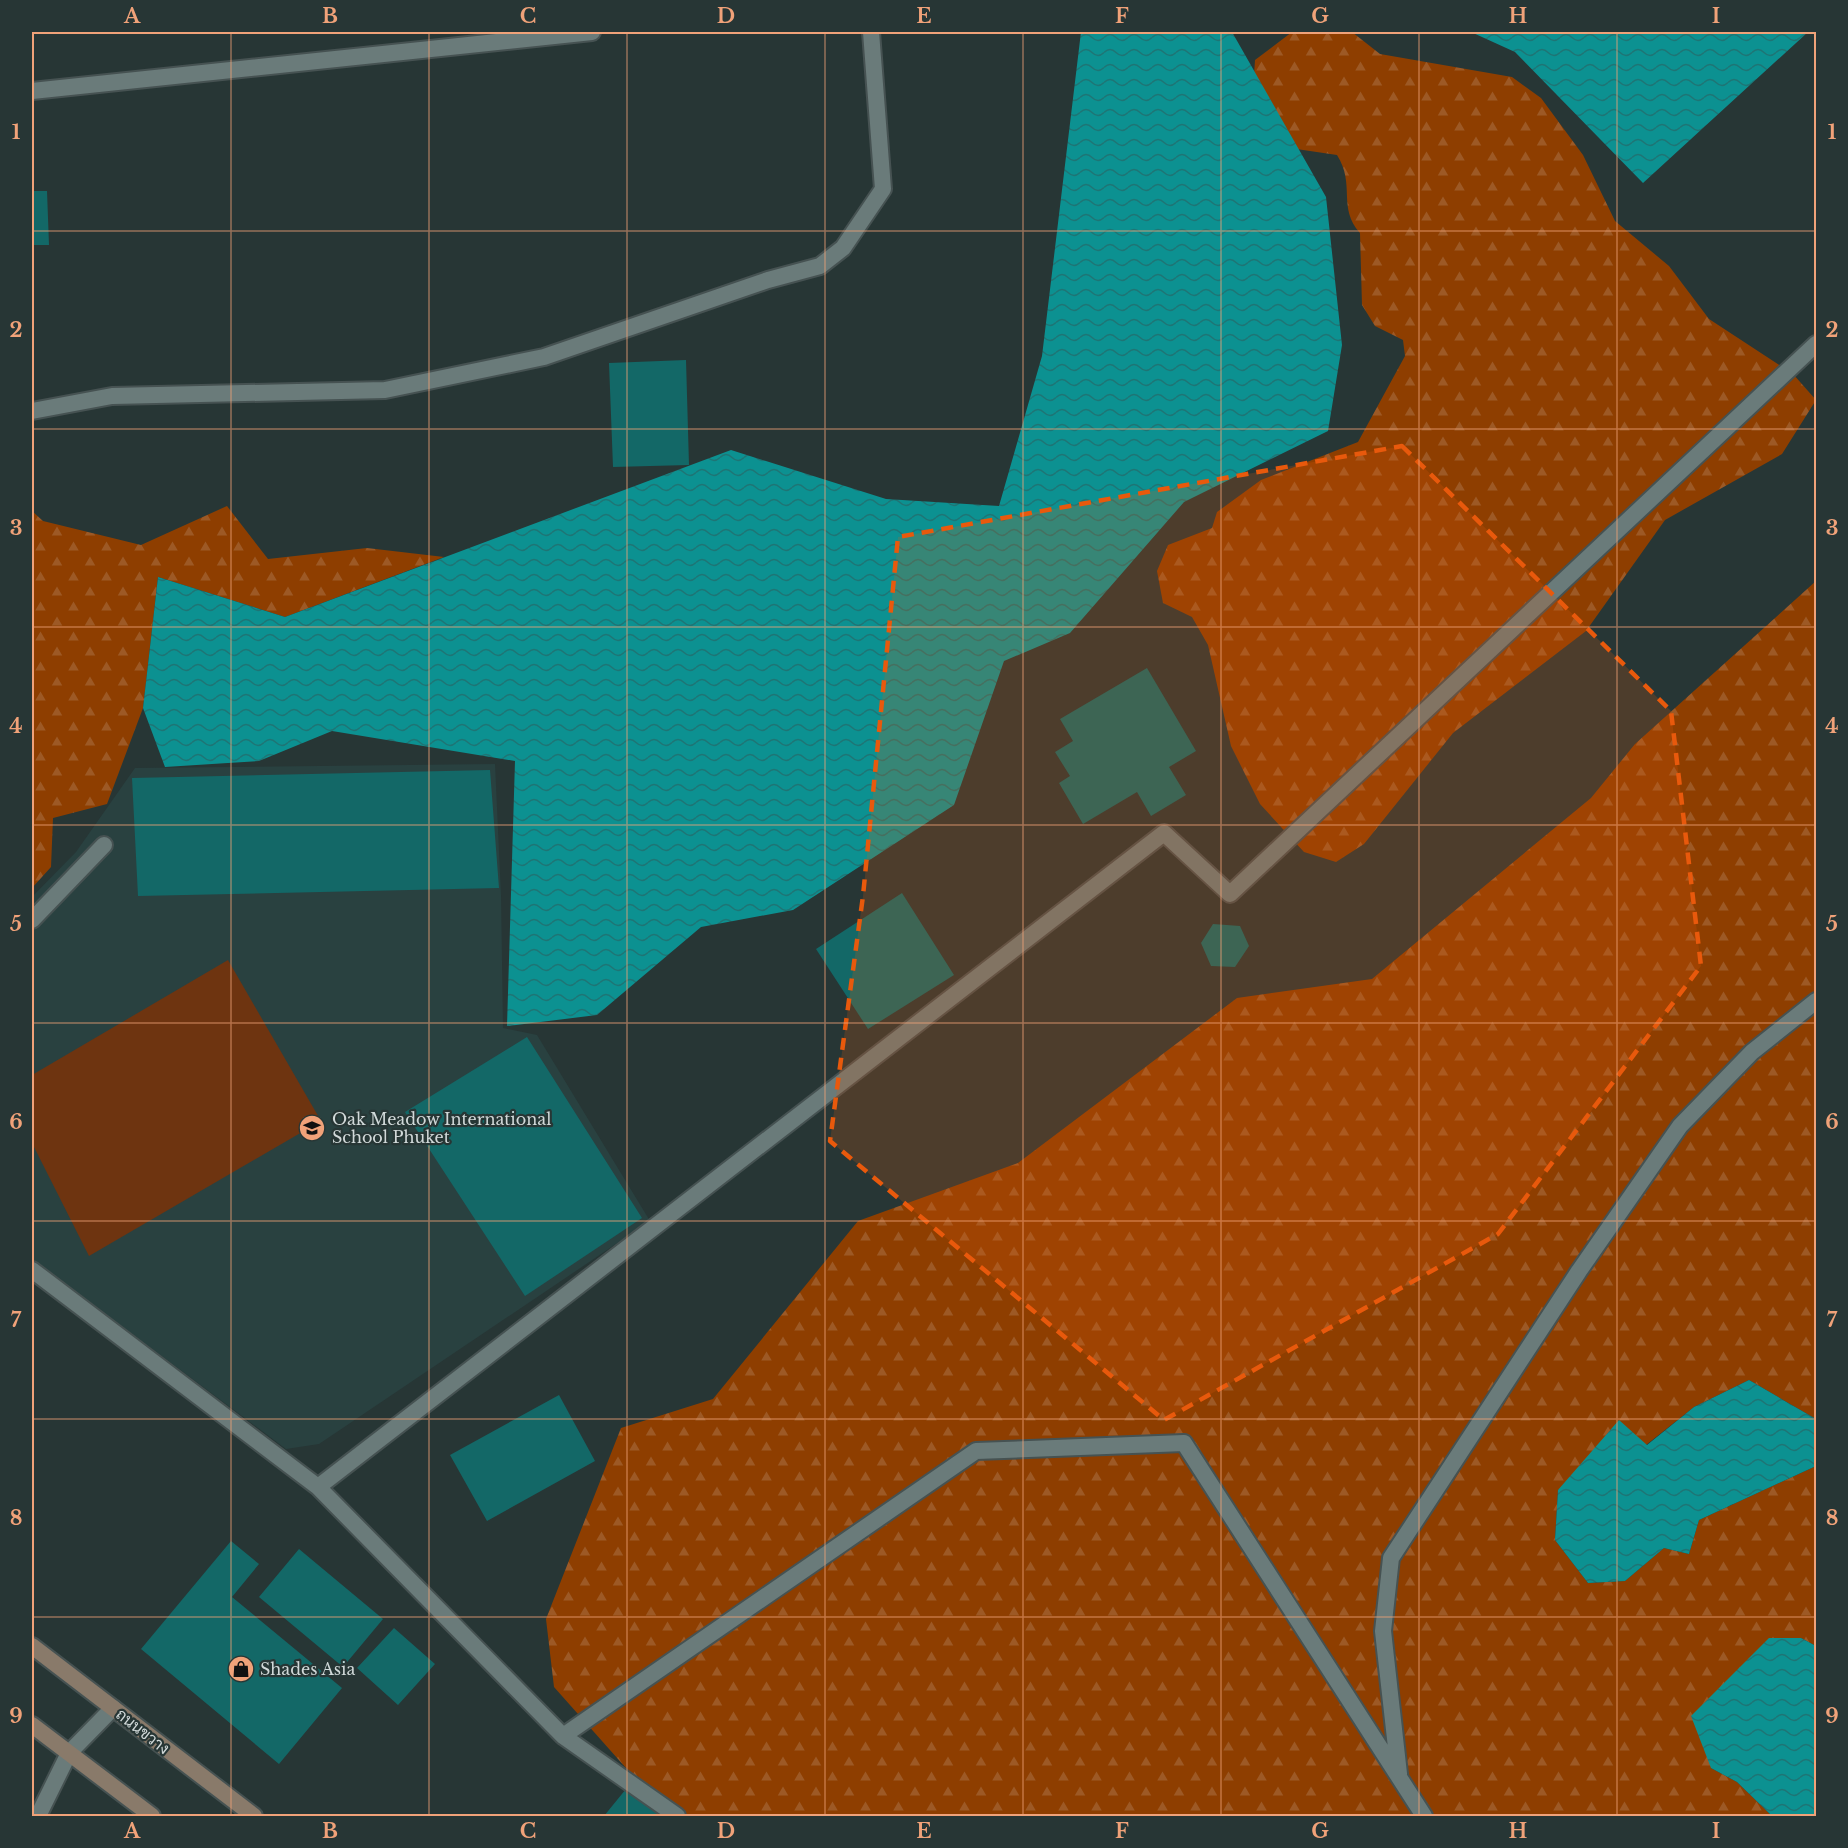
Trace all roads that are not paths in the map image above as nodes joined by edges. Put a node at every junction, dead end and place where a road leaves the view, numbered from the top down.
1 (592, 32) edge
2 (872, 32) edge
3 (32, 91) edge
4 (1816, 344) edge
5 (32, 411) edge
6 (104, 845) dead end
7 (32, 920) edge
8 (1816, 1001) edge
9 (32, 1270) edge
10 (318, 1487) junction
11 (32, 1646) edge
12 (113, 1708) junction
13 (32, 1725) edge
14 (563, 1736) junction
15 (69, 1753) junction
16 (1399, 1778) junction
17 (38, 1816) edge
18 (152, 1816) edge
19 (254, 1816) edge
20 (677, 1816) edge
21 (1424, 1816) edge

1 - 3 street
2 - 5 street
4 - 10 street
6 - 7 street
8 - 16 street
9 - 10 street
10 - 14 street
11 - 12 main road, ถนนขวาง
12 - 15 street
12 - 19 main road, ถนนขวาง
13 - 15 main road
14 - 16 street
14 - 20 street
15 - 17 street
15 - 18 main road
16 - 21 street

